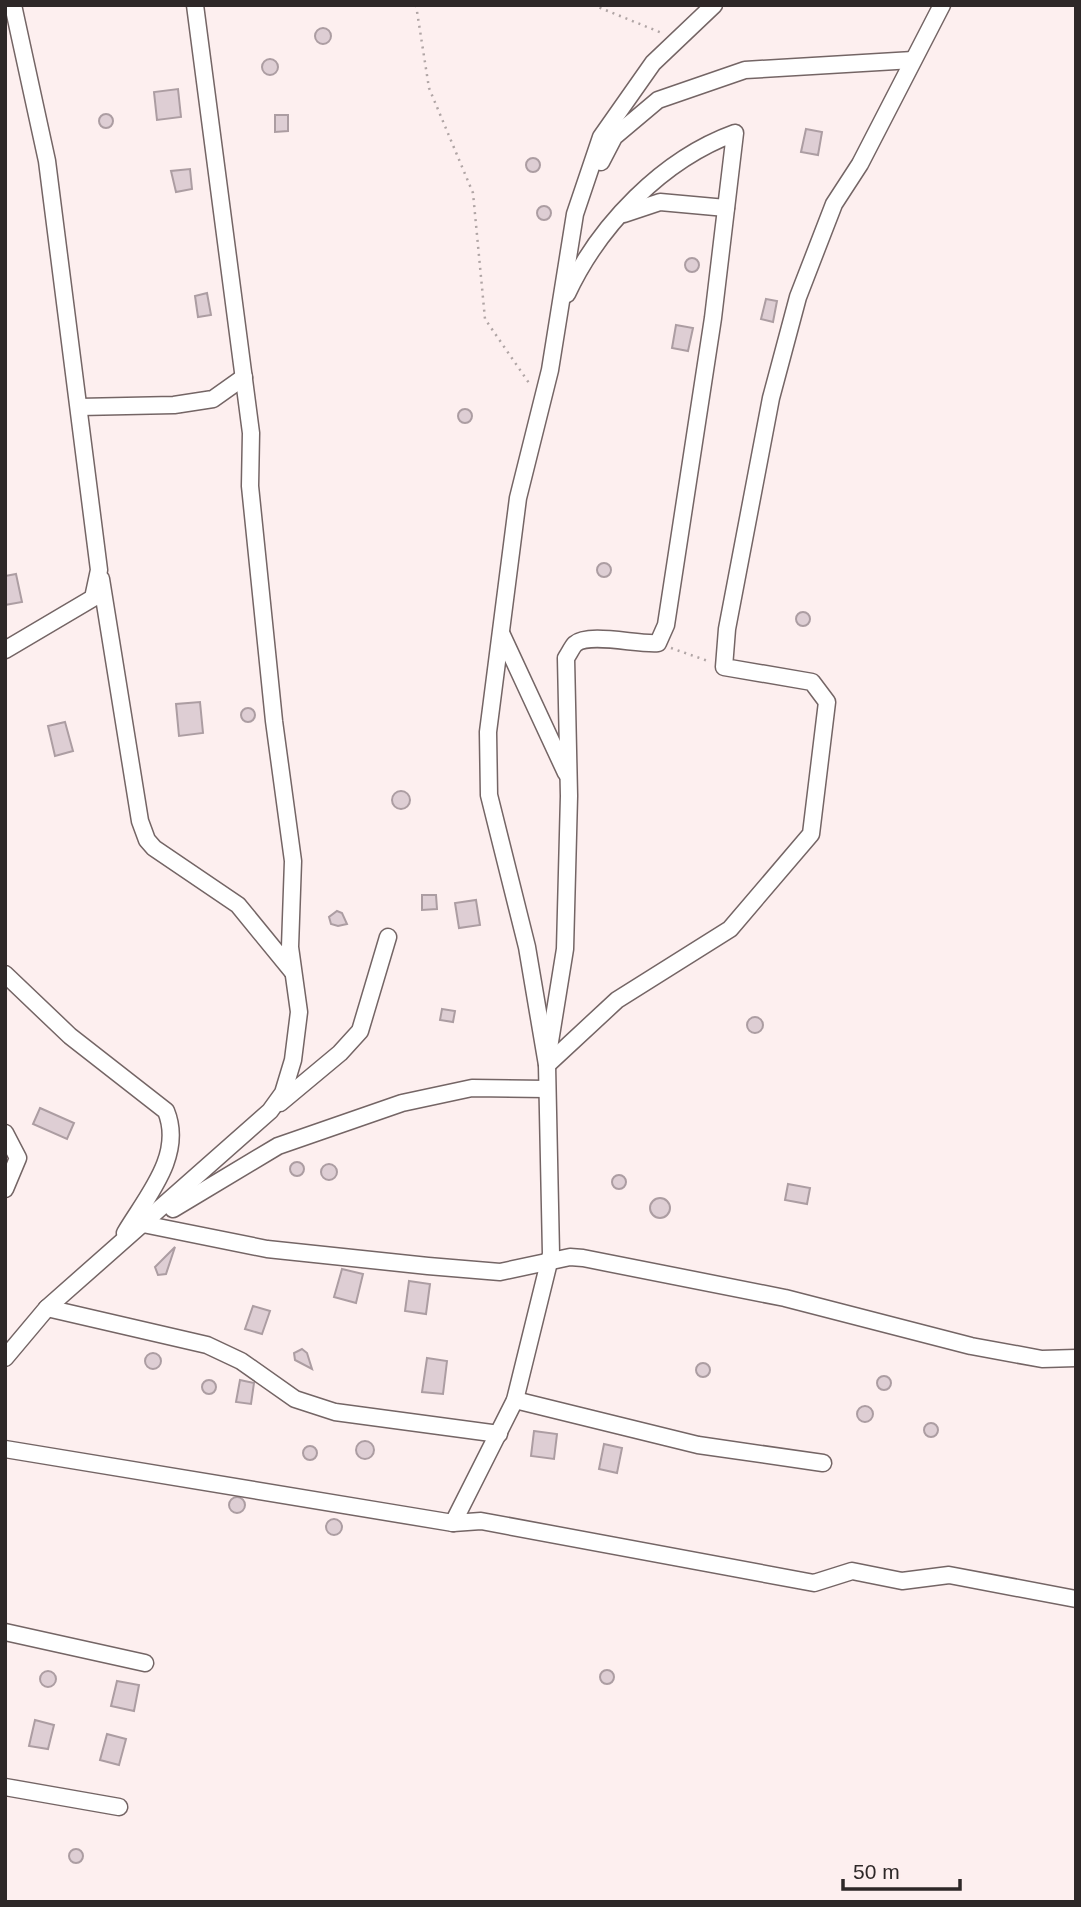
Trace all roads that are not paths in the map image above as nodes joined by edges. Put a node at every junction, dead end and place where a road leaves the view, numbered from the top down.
1 (13, 5) edge
2 (195, 5) edge
3 (714, 5) edge
4 (942, 6) edge
5 (913, 60) junction
6 (726, 208) junction
7 (575, 215) junction
8 (618, 215) junction
9 (560, 311) junction
10 (244, 377) junction
11 (79, 407) junction
12 (99, 570) junction
13 (502, 635) junction
14 (5, 650) edge
15 (568, 779) junction
16 (388, 937) dead end
17 (292, 971) junction
18 (5, 974) edge
19 (547, 1065) junction
20 (547, 1089) junction
21 (270, 1111) junction
22 (5, 1133) edge
23 (5, 1189) edge
24 (148, 1224) junction
25 (116, 1247) junction
26 (550, 1261) junction
27 (47, 1308) junction
28 (5, 1358) edge
29 (1076, 1358) edge
30 (515, 1399) junction
31 (499, 1434) junction
32 (5, 1449) edge
33 (823, 1463) dead end
34 (453, 1523) junction
35 (1076, 1599) edge
36 (5, 1632) edge
37 (145, 1663) dead end
38 (5, 1787) edge
39 (120, 1807) dead end

1 - 11 street
2 - 10 street
3 - 7 street
4 - 5 street
5 - 7 street
5 - 19 street
6 - 8 street
6 - 8 street
6 - 15 street
7 - 9 street
8 - 9 street
9 - 13 street
10 - 11 street
10 - 17 street
11 - 12 street
12 - 14 street
12 - 17 street
13 - 15 street
13 - 19 street
15 - 19 street
16 - 21 street
17 - 21 street
18 - 25 street
19 - 20 street
20 - 24 street
20 - 26 street
21 - 24 street
22 - 23 street
24 - 25 street
24 - 26 street
25 - 27 street
26 - 29 street
26 - 30 street
27 - 28 street
27 - 31 street
30 - 31 street
30 - 33 street
31 - 34 street
32 - 34 street
34 - 35 street
36 - 37 street
38 - 39 street

